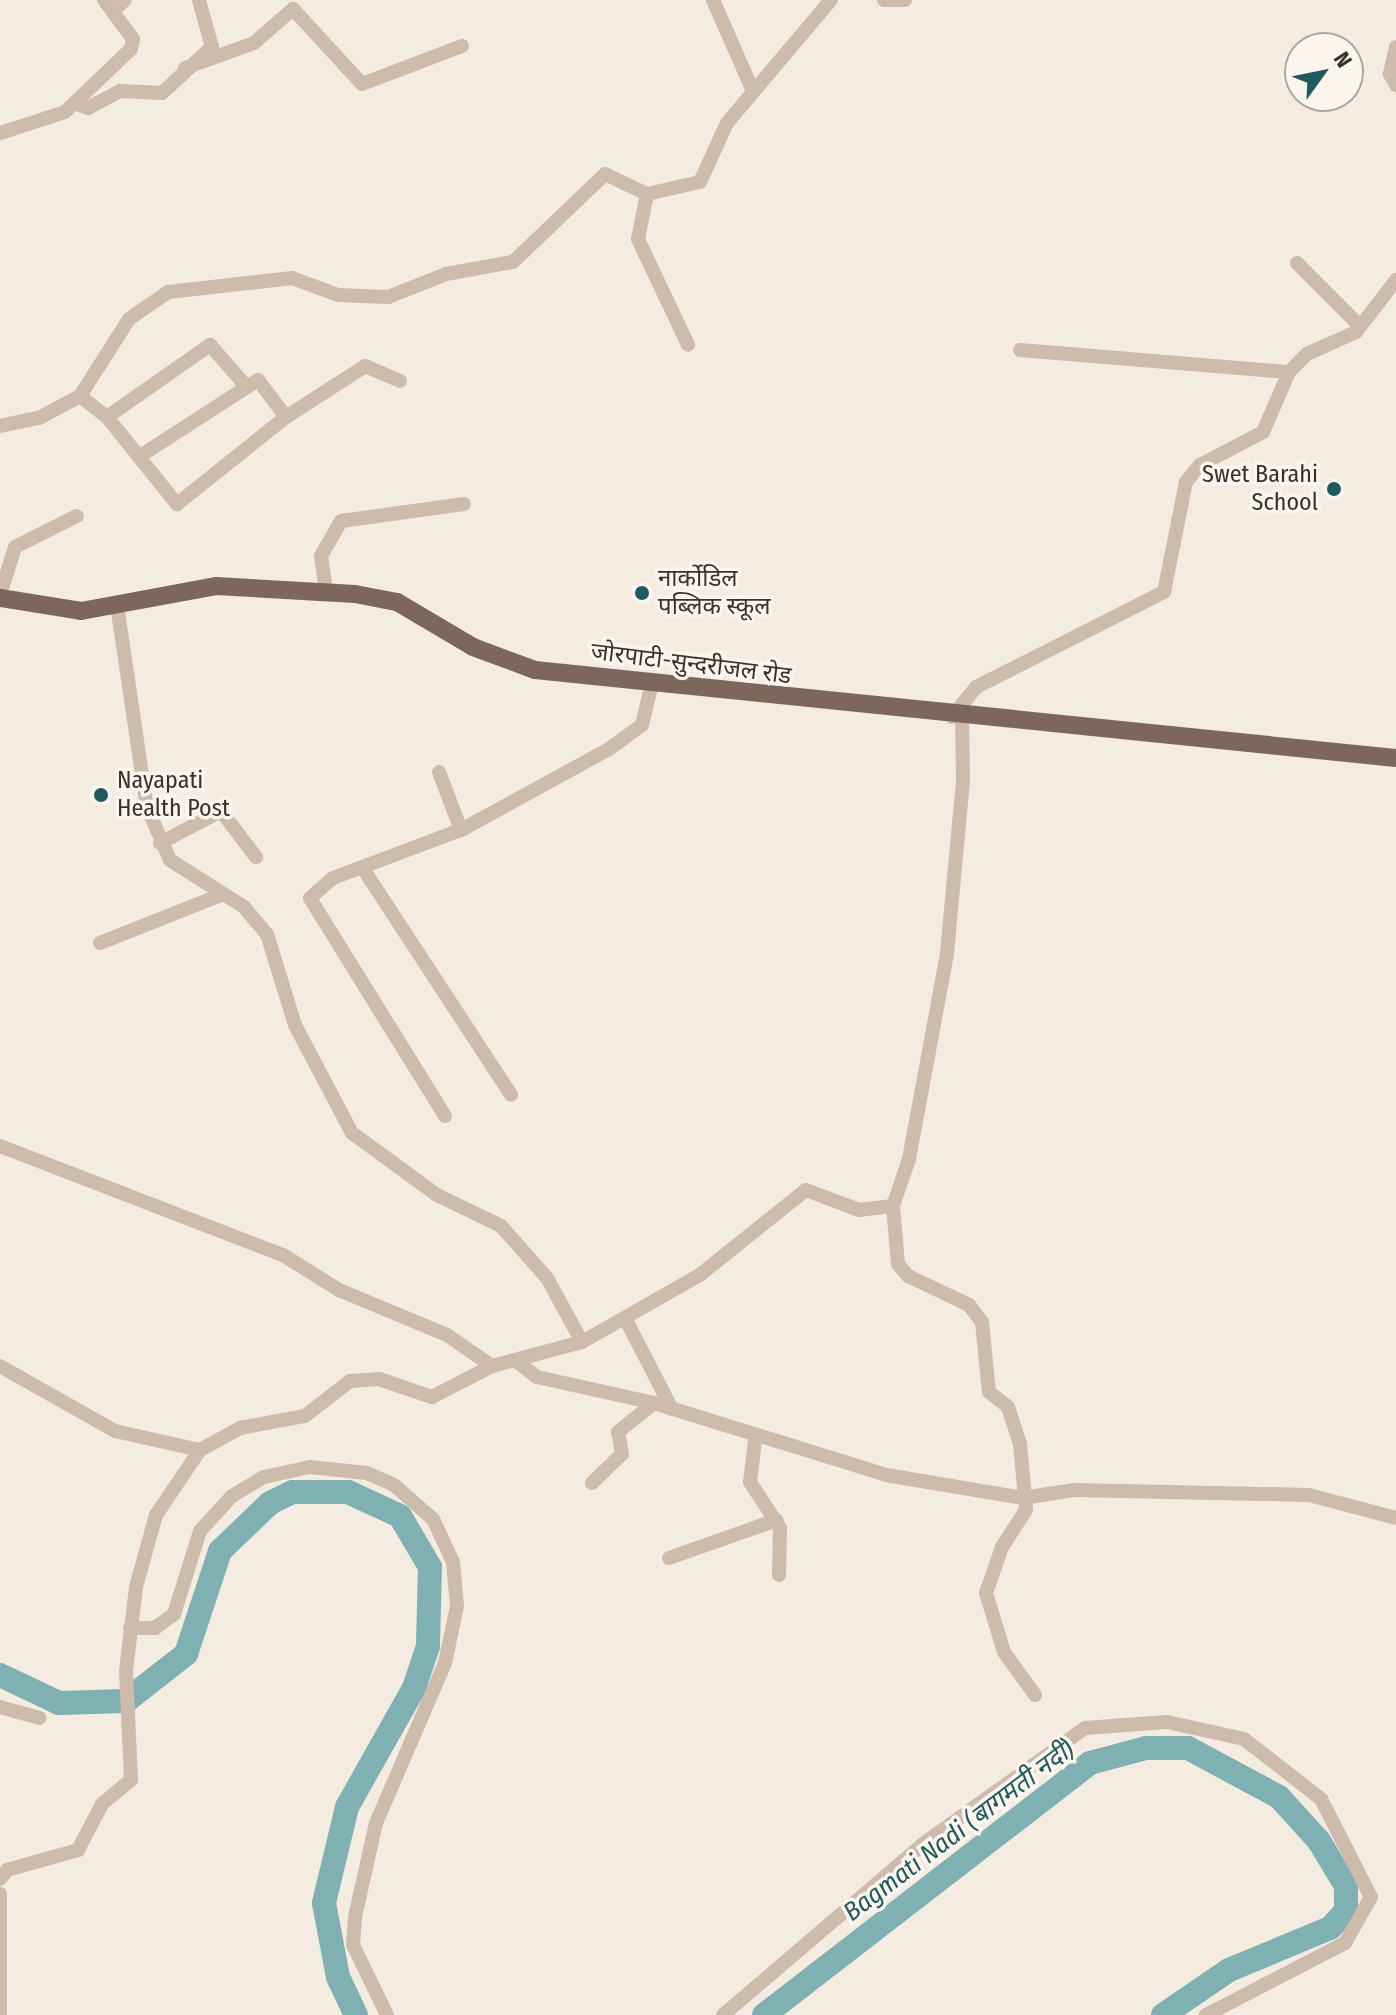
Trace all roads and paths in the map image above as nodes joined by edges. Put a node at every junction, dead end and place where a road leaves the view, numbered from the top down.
1 (125, 0) edge
2 (199, 0) edge
3 (713, 0) edge
4 (831, 0) edge
5 (884, 0) edge
6 (905, 0) edge
7 (108, 5) edge
8 (462, 46) dead end
9 (1396, 47) edge
10 (185, 68) junction
11 (1396, 85) edge
12 (753, 91) junction
13 (75, 103) junction
14 (0, 133) edge
15 (647, 194) junction
16 (1297, 263) dead end
17 (1396, 280) edge
18 (1360, 326) junction
19 (688, 345) dead end
20 (1020, 350) dead end
21 (1289, 372) junction
22 (400, 381) dead end
23 (247, 387) junction
24 (80, 396) junction
25 (107, 417) junction
26 (286, 417) junction
27 (0, 426) edge
28 (140, 456) junction
29 (464, 504) dead end
30 (77, 516) dead end
31 (326, 591) junction
32 (0, 596) edge
33 (117, 605) junction
34 (652, 683) junction
35 (957, 717) junction
36 (1396, 758) edge
37 (439, 772) dead end
38 (461, 830) junction
39 (160, 843) junction
40 (256, 857) dead end
41 (362, 867) junction
42 (223, 894) junction
43 (100, 943) dead end
44 (511, 1095) dead end
45 (445, 1116) dead end
46 (0, 1146) edge
47 (893, 1206) junction
48 (626, 1320) junction
49 (582, 1342) junction
50 (515, 1360) junction
51 (0, 1366) edge
52 (492, 1366) junction
53 (654, 1403) junction
54 (672, 1409) junction
55 (755, 1440) junction
56 (200, 1450) junction
57 (592, 1483) dead end
58 (1028, 1497) junction
59 (1396, 1518) edge
60 (777, 1520) junction
61 (669, 1558) dead end
62 (779, 1575) dead end
63 (130, 1628) junction
64 (1035, 1695) dead end
65 (0, 1707) edge
66 (40, 1718) dead end
67 (0, 1878) edge
68 (0, 1894) edge
69 (0, 2015) edge
70 (387, 2015) edge
71 (723, 2015) edge
72 (1206, 2015) edge

1 - 7 street
2 - 10 street
3 - 12 street
4 - 12 street
5 - 6 street
7 - 13 street
8 - 10 street
9 - 11 street
10 - 13 street
12 - 15 street
13 - 14 street
15 - 19 street
15 - 24 street
16 - 18 street
17 - 18 street
18 - 21 street
20 - 21 street
21 - 35 street
22 - 26 street
23 - 25 street
23 - 26 street
23 - 28 street
24 - 25 street
24 - 27 street
25 - 28 street
26 - 28 street
29 - 31 street
30 - 32 street
31 - 33 main road, जोरपाटी-सुन्दरीजल रोड
31 - 34 main road, जोरपाटी-सुन्दरीजल रोड
32 - 33 main road, जोरपाटी-सुन्दरीजल रोड
33 - 39 street
34 - 35 main road, जोरपाटी-सुन्दरीजल रोड
34 - 38 street
35 - 36 main road, जोरपाटी-सुन्दरीजल रोड
35 - 47 street
37 - 38 street
38 - 41 street
39 - 40 street
39 - 42 street
41 - 44 street
41 - 45 street
42 - 43 street
42 - 49 street
46 - 52 street
47 - 48 street
47 - 58 street
48 - 49 street
48 - 54 street
49 - 50 street
50 - 52 street
50 - 53 street
51 - 56 street
52 - 56 street
53 - 54 street
53 - 57 street
54 - 55 street
55 - 58 street
55 - 60 street
56 - 63 street
58 - 59 street
58 - 64 street
60 - 61 street
60 - 62 street
63 - 67 street
63 - 70 street
65 - 66 street
68 - 69 street
71 - 72 street

